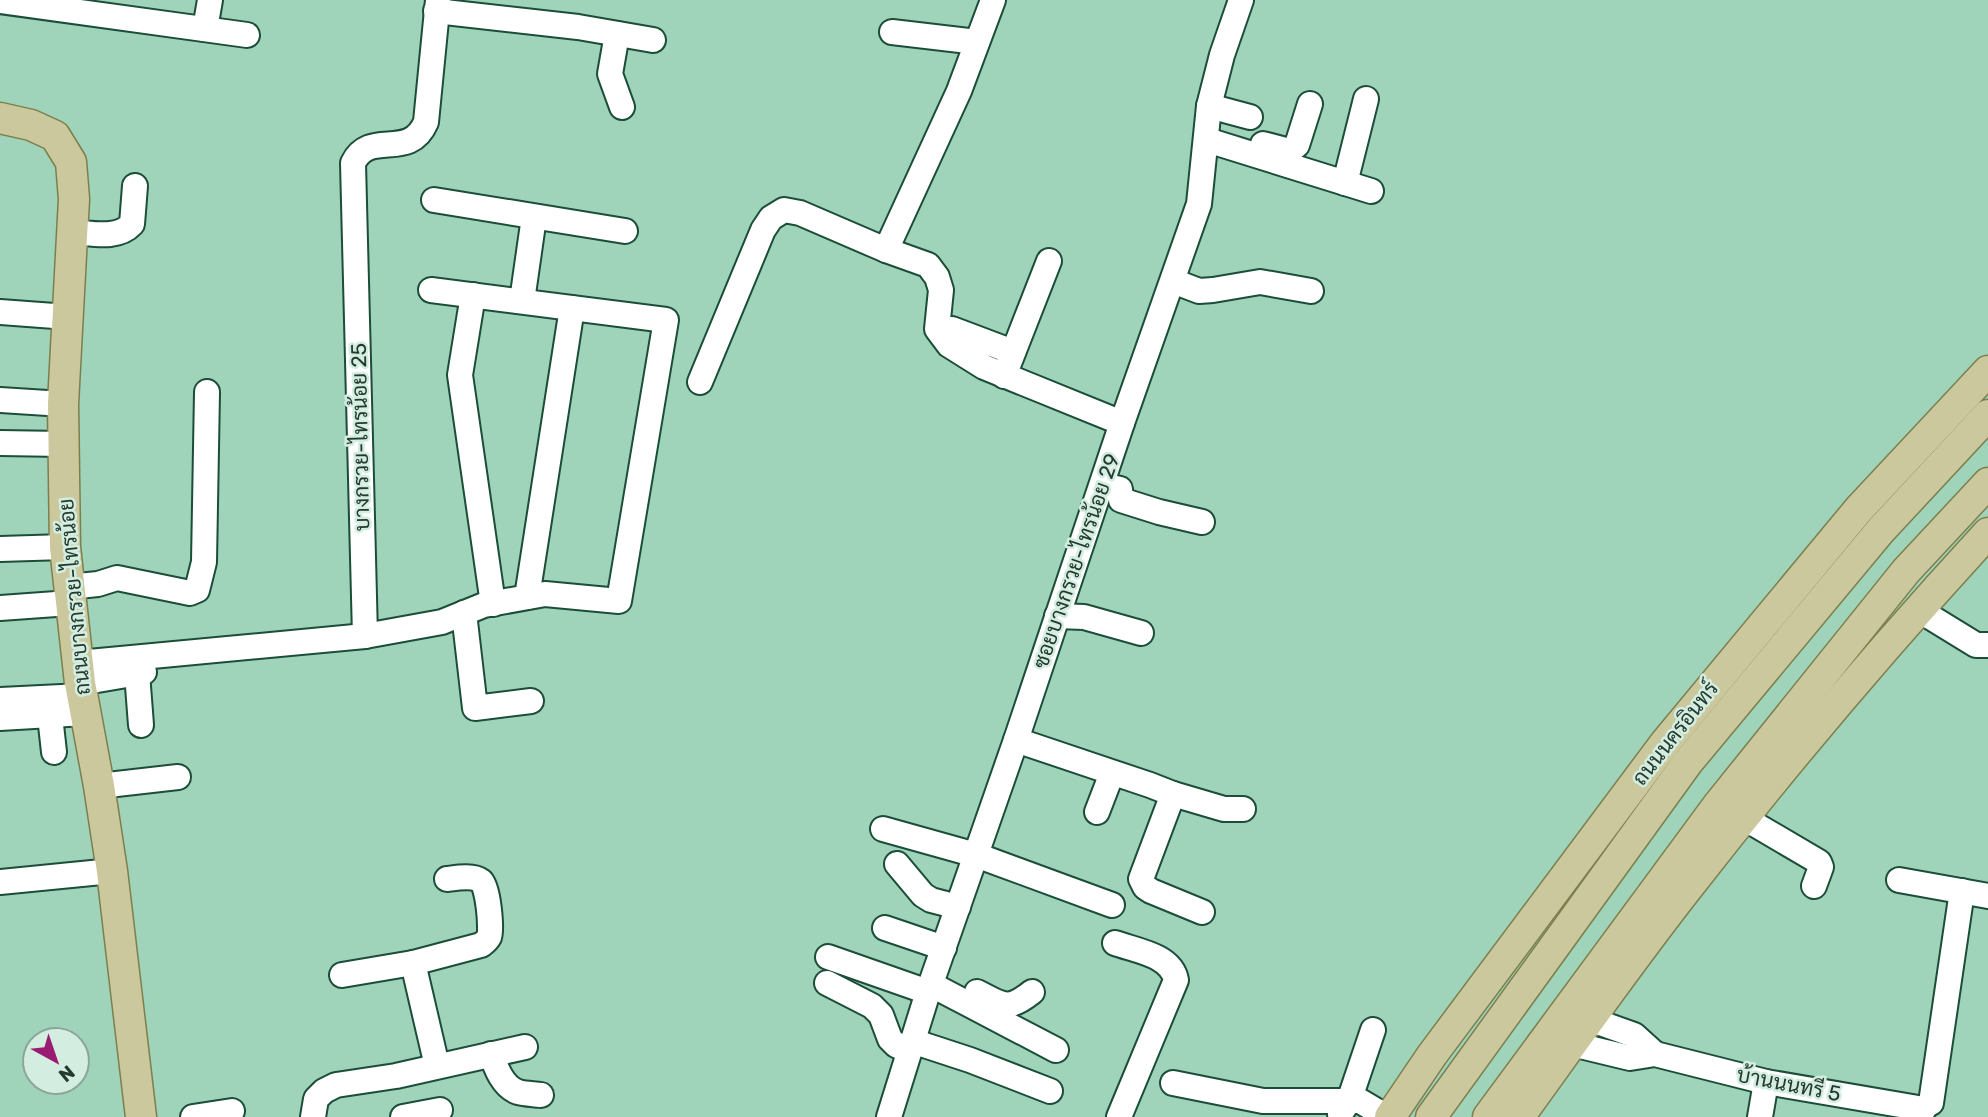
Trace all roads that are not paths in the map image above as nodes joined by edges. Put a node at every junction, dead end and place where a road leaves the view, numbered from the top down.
1 (210, 0) edge
2 (993, 0) edge
3 (1241, 0) edge
4 (0, 1) edge
5 (437, 5) edge
6 (205, 29) junction
7 (892, 32) dead end
8 (617, 34) junction
9 (247, 35) dead end
10 (653, 40) dead end
11 (978, 42) junction
12 (1366, 99) dead end
13 (1310, 104) dead end
14 (622, 107) dead end
15 (1250, 117) dead end
16 (0, 118) edge
17 (1208, 125) junction
18 (1345, 183) junction
19 (135, 187) dead end
20 (1371, 191) dead end
21 (434, 200) dead end
22 (534, 217) junction
23 (625, 231) dead end
24 (72, 232) junction
25 (887, 250) junction
26 (1049, 261) dead end
27 (1173, 281) junction
28 (431, 290) dead end
29 (1311, 291) dead end
30 (473, 295) junction
31 (522, 302) junction
32 (572, 308) junction
33 (0, 312) edge
34 (68, 317) junction
35 (952, 329) dead end
36 (1013, 352) junction
37 (1988, 371) edge
38 (1004, 376) junction
39 (700, 382) dead end
40 (207, 392) dead end
41 (0, 400) edge
42 (64, 404) junction
43 (1988, 415) edge
44 (1122, 423) junction
45 (0, 443) edge
46 (63, 444) junction
47 (1988, 483) edge
48 (1102, 485) junction
49 (1202, 522) dead end
50 (1988, 533) edge
51 (65, 547) junction
52 (0, 549) edge
53 (69, 595) junction
54 (527, 597) junction
55 (493, 604) junction
56 (0, 608) edge
57 (1919, 610) junction
58 (464, 613) junction
59 (1057, 616) junction
60 (1141, 633) dead end
61 (365, 636) junction
62 (1988, 645) edge
63 (207, 665) dead end
64 (137, 673) junction
65 (81, 689) junction
66 (0, 700) edge
67 (531, 701) dead end
68 (50, 716) junction
69 (0, 718) edge
70 (141, 725) dead end
71 (1016, 740) junction
72 (54, 752) dead end
73 (1112, 773) junction
74 (178, 777) dead end
75 (99, 786) junction
76 (1173, 794) junction
77 (1243, 809) dead end
78 (1097, 812) dead end
79 (1744, 818) junction
80 (883, 829) dead end
81 (976, 855) junction
82 (897, 864) dead end
83 (112, 871) junction
84 (447, 878) dead end
85 (1899, 880) dead end
86 (0, 882) edge
87 (1814, 886) dead end
88 (1962, 891) junction
89 (1988, 896) edge
90 (1112, 905) dead end
91 (958, 907) junction
92 (1202, 912) dead end
93 (885, 928) dead end
94 (1115, 943) dead end
95 (944, 948) junction
96 (828, 957) dead end
97 (413, 963) junction
98 (342, 975) dead end
99 (827, 983) dead end
100 (932, 983) junction
101 (1032, 992) dead end
102 (1589, 1020) junction
103 (1373, 1030) dead end
104 (1572, 1044) junction
105 (911, 1046) junction
106 (525, 1047) dead end
107 (1056, 1050) dead end
108 (1655, 1054) junction
109 (491, 1055) junction
110 (437, 1066) junction
111 (1766, 1082) junction
112 (1173, 1083) dead end
113 (1050, 1091) dead end
114 (541, 1095) dead end
115 (1859, 1107) edge
116 (1343, 1109) edge
117 (440, 1110) dead end
118 (232, 1111) dead end
119 (1930, 1112) edge
120 (141, 1117) edge
121 (193, 1117) edge
122 (313, 1117) edge
123 (403, 1117) edge
124 (889, 1117) edge
125 (1119, 1117) edge
126 (1388, 1117) edge
127 (1432, 1117) edge
128 (1488, 1117) edge
129 (1518, 1117) edge
130 (1760, 1117) edge

1 - 6 street
2 - 11 street
3 - 17 street, ซอยบางกรวย-ไทรน้อย 29
4 - 6 street
5 - 8 street
5 - 61 street, บางกรวย-ไทรน้อย 25
6 - 9 street
7 - 11 street
8 - 10 street
8 - 14 street
11 - 25 street
12 - 18 street
13 - 17 street
15 - 17 street
16 - 24 main road, ถนนบางกรวย-ไทรน้อย
17 - 18 street
17 - 27 street, ซอยบางกรวย-ไทรน้อย 29
18 - 20 street
19 - 24 street
21 - 22 street
22 - 23 street
22 - 31 street
24 - 34 main road, ถนนบางกรวย-ไทรน้อย
25 - 38 street
25 - 39 street
26 - 36 street
27 - 29 street
27 - 44 street, ซอยบางกรวย-ไทรน้อย 29
28 - 30 street
30 - 31 street
30 - 55 street
31 - 32 street
32 - 54 street
32 - 54 street
33 - 34 street
34 - 42 main road, ถนนบางกรวย-ไทรน้อย
35 - 36 street
36 - 38 street
37 - 126 main road, ถนนนครอินทร์
38 - 44 street
40 - 53 street
41 - 42 street
42 - 46 main road, ถนนบางกรวย-ไทรน้อย
43 - 127 main road, ถนนนครอินทร์
44 - 48 street, ซอยบางกรวย-ไทรน้อย 29
45 - 46 street
46 - 51 main road, ถนนบางกรวย-ไทรน้อย
47 - 128 main road
48 - 49 street
48 - 59 street, ซอยบางกรวย-ไทรน้อย 29
50 - 57 main road
51 - 52 street
51 - 53 main road, ถนนบางกรวย-ไทรน้อย
53 - 56 street
53 - 65 main road, ถนนบางกรวย-ไทรน้อย
54 - 55 street
55 - 58 street
57 - 62 street
57 - 79 main road
58 - 61 street
58 - 67 street
59 - 60 street
59 - 71 street, ซอยบางกรวย-ไทรน้อย 29
61 - 65 street
63 - 64 street
64 - 65 street
64 - 70 street
65 - 66 street
65 - 68 street
65 - 75 main road, ถนนบางกรวย-ไทรน้อย
68 - 69 street
68 - 72 street
71 - 73 street
71 - 81 street, ซอยบางกรวย-ไทรน้อย 29
73 - 76 street
73 - 78 street
74 - 75 street
75 - 83 main road, ถนนบางกรวย-ไทรน้อย
76 - 77 street
76 - 92 street
79 - 87 street
79 - 102 main road
80 - 81 street
81 - 90 street
81 - 91 street, ซอยบางกรวย-ไทรน้อย 29
82 - 91 street
83 - 86 street
83 - 120 main road, ถนนบางกรวย-ไทรน้อย
84 - 97 street
85 - 88 street
88 - 89 street
88 - 119 street
91 - 95 street, ซอยบางกรวย-ไทรน้อย 29
93 - 95 street
94 - 125 street
95 - 100 street, ซอยบางกรวย-ไทรน้อย 29
96 - 100 street
97 - 98 street
97 - 110 street
99 - 105 street
100 - 101 street
100 - 105 street, ซอยบางกรวย-ไทรน้อย 29
100 - 107 street
102 - 104 main road
102 - 108 street, บ้านนนทรี 5
103 - 116 street
104 - 108 street, บ้านนนทรี 5
104 - 129 main road
105 - 113 street
105 - 124 street, ซอยบางกรวย-ไทรน้อย 29
106 - 109 street
108 - 111 street, บ้านนนทรี 5
109 - 110 street
109 - 114 street
110 - 122 street
111 - 115 street, บ้านนนทรี 5
111 - 130 street
112 - 116 street
115 - 119 street, บ้านนนทรี 5
116 - 126 street
117 - 123 street
118 - 121 street

